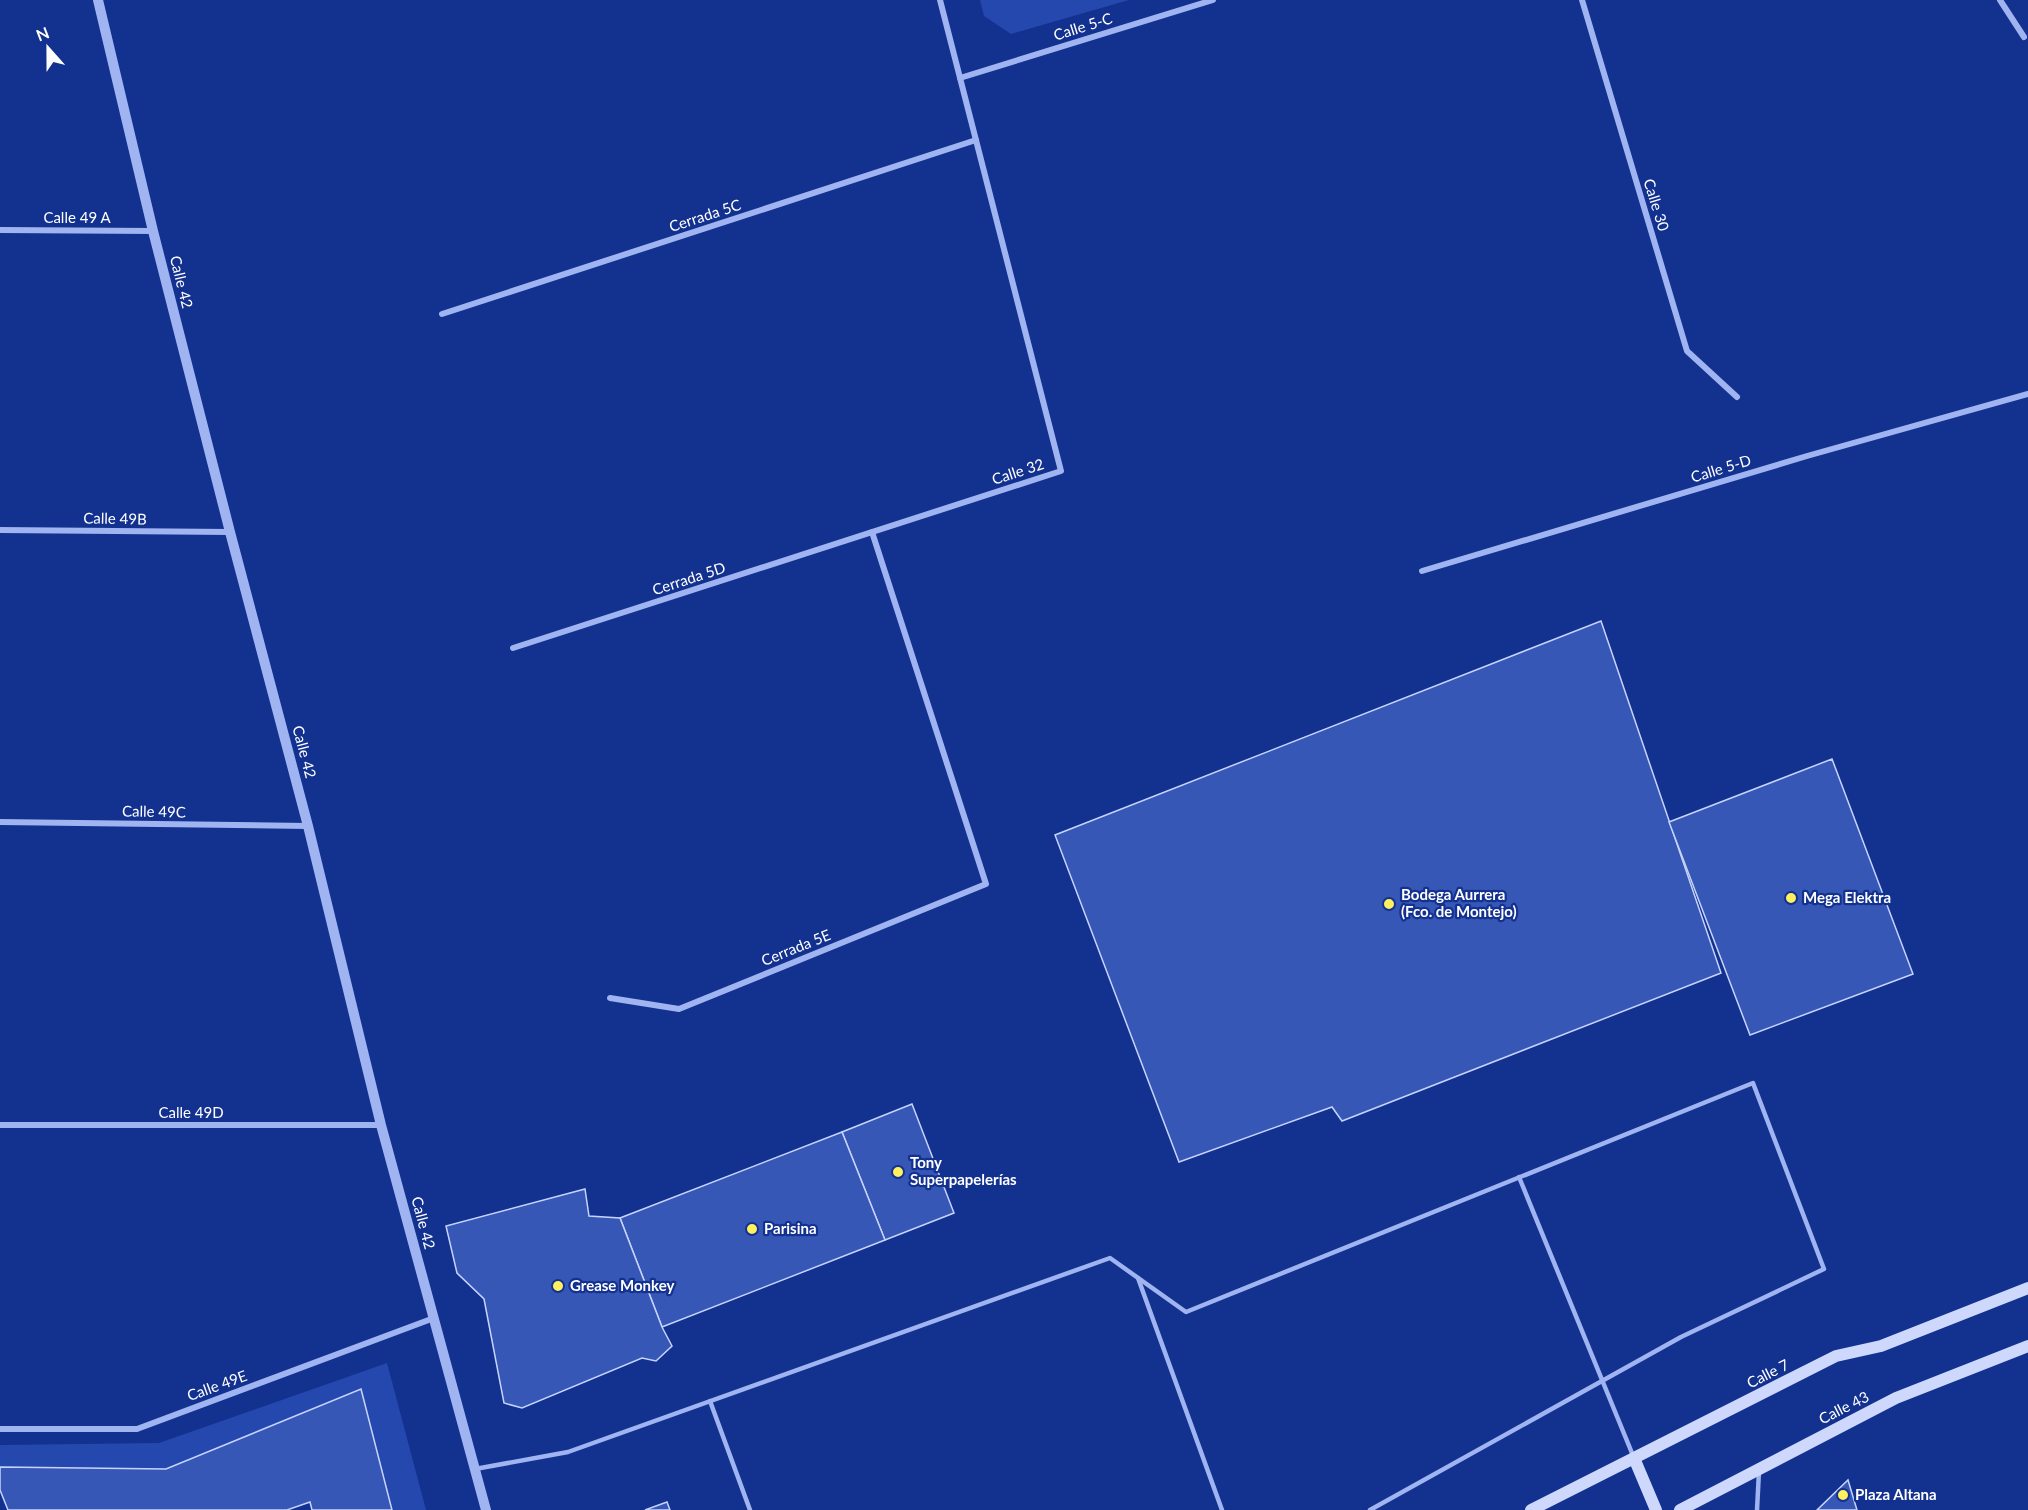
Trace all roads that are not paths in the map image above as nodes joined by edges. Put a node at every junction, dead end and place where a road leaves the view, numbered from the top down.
1 (98, 0) edge
2 (940, 0) edge
3 (1213, 0) edge
4 (1582, 0) edge
5 (2000, 0) edge
6 (2024, 37) dead end
7 (960, 78) junction
8 (976, 140) junction
9 (0, 230) edge
10 (153, 231) junction
11 (442, 315) dead end
12 (2028, 394) edge
13 (1737, 397) dead end
14 (0, 530) edge
15 (230, 532) junction
16 (872, 532) junction
17 (1422, 571) dead end
18 (513, 648) dead end
19 (0, 822) edge
20 (308, 826) junction
21 (610, 998) dead end
22 (0, 1125) edge
23 (381, 1125) junction
24 (1519, 1177) junction
25 (1138, 1278) junction
26 (2028, 1288) edge
27 (434, 1318) junction
28 (2028, 1346) edge
29 (1602, 1381) junction
30 (710, 1401) junction
31 (0, 1429) edge
32 (1634, 1458) junction
33 (475, 1469) junction
34 (1759, 1470) junction
35 (486, 1510) edge
36 (750, 1510) edge
37 (1222, 1510) edge
38 (1370, 1510) edge
39 (1531, 1510) edge
40 (1656, 1510) edge
41 (1680, 1510) edge
42 (1757, 1510) edge

1 - 10 street, Calle 42
2 - 7 street, Calle 32
3 - 7 street, Calle 5-C
4 - 13 street, Calle 30
5 - 6 street
7 - 8 street, Calle 32
8 - 11 street, Cerrada 5C
8 - 16 street, Calle 32
9 - 10 street, Calle 49 A
10 - 15 street, Calle 42
12 - 17 street, Calle 5-D
14 - 15 street, Calle 49B
15 - 20 street, Calle 42
16 - 18 street, Cerrada 5D
16 - 21 street, Cerrada 5E
19 - 20 street, Calle 49C
20 - 23 street, Calle 42
22 - 23 street, Calle 49D
23 - 27 street, Calle 42
24 - 25 lane
24 - 29 lane
24 - 29 lane
25 - 30 lane
25 - 37 lane
26 - 32 main road, Calle 7
27 - 31 street, Calle 49E
27 - 33 street, Calle 42
28 - 34 main road, Calle 43
29 - 32 lane
29 - 38 lane
30 - 33 lane
30 - 36 lane
32 - 39 main road, Calle 7
32 - 40 main road
33 - 35 street, Calle 42
34 - 41 main road, Calle 43
34 - 42 lane

